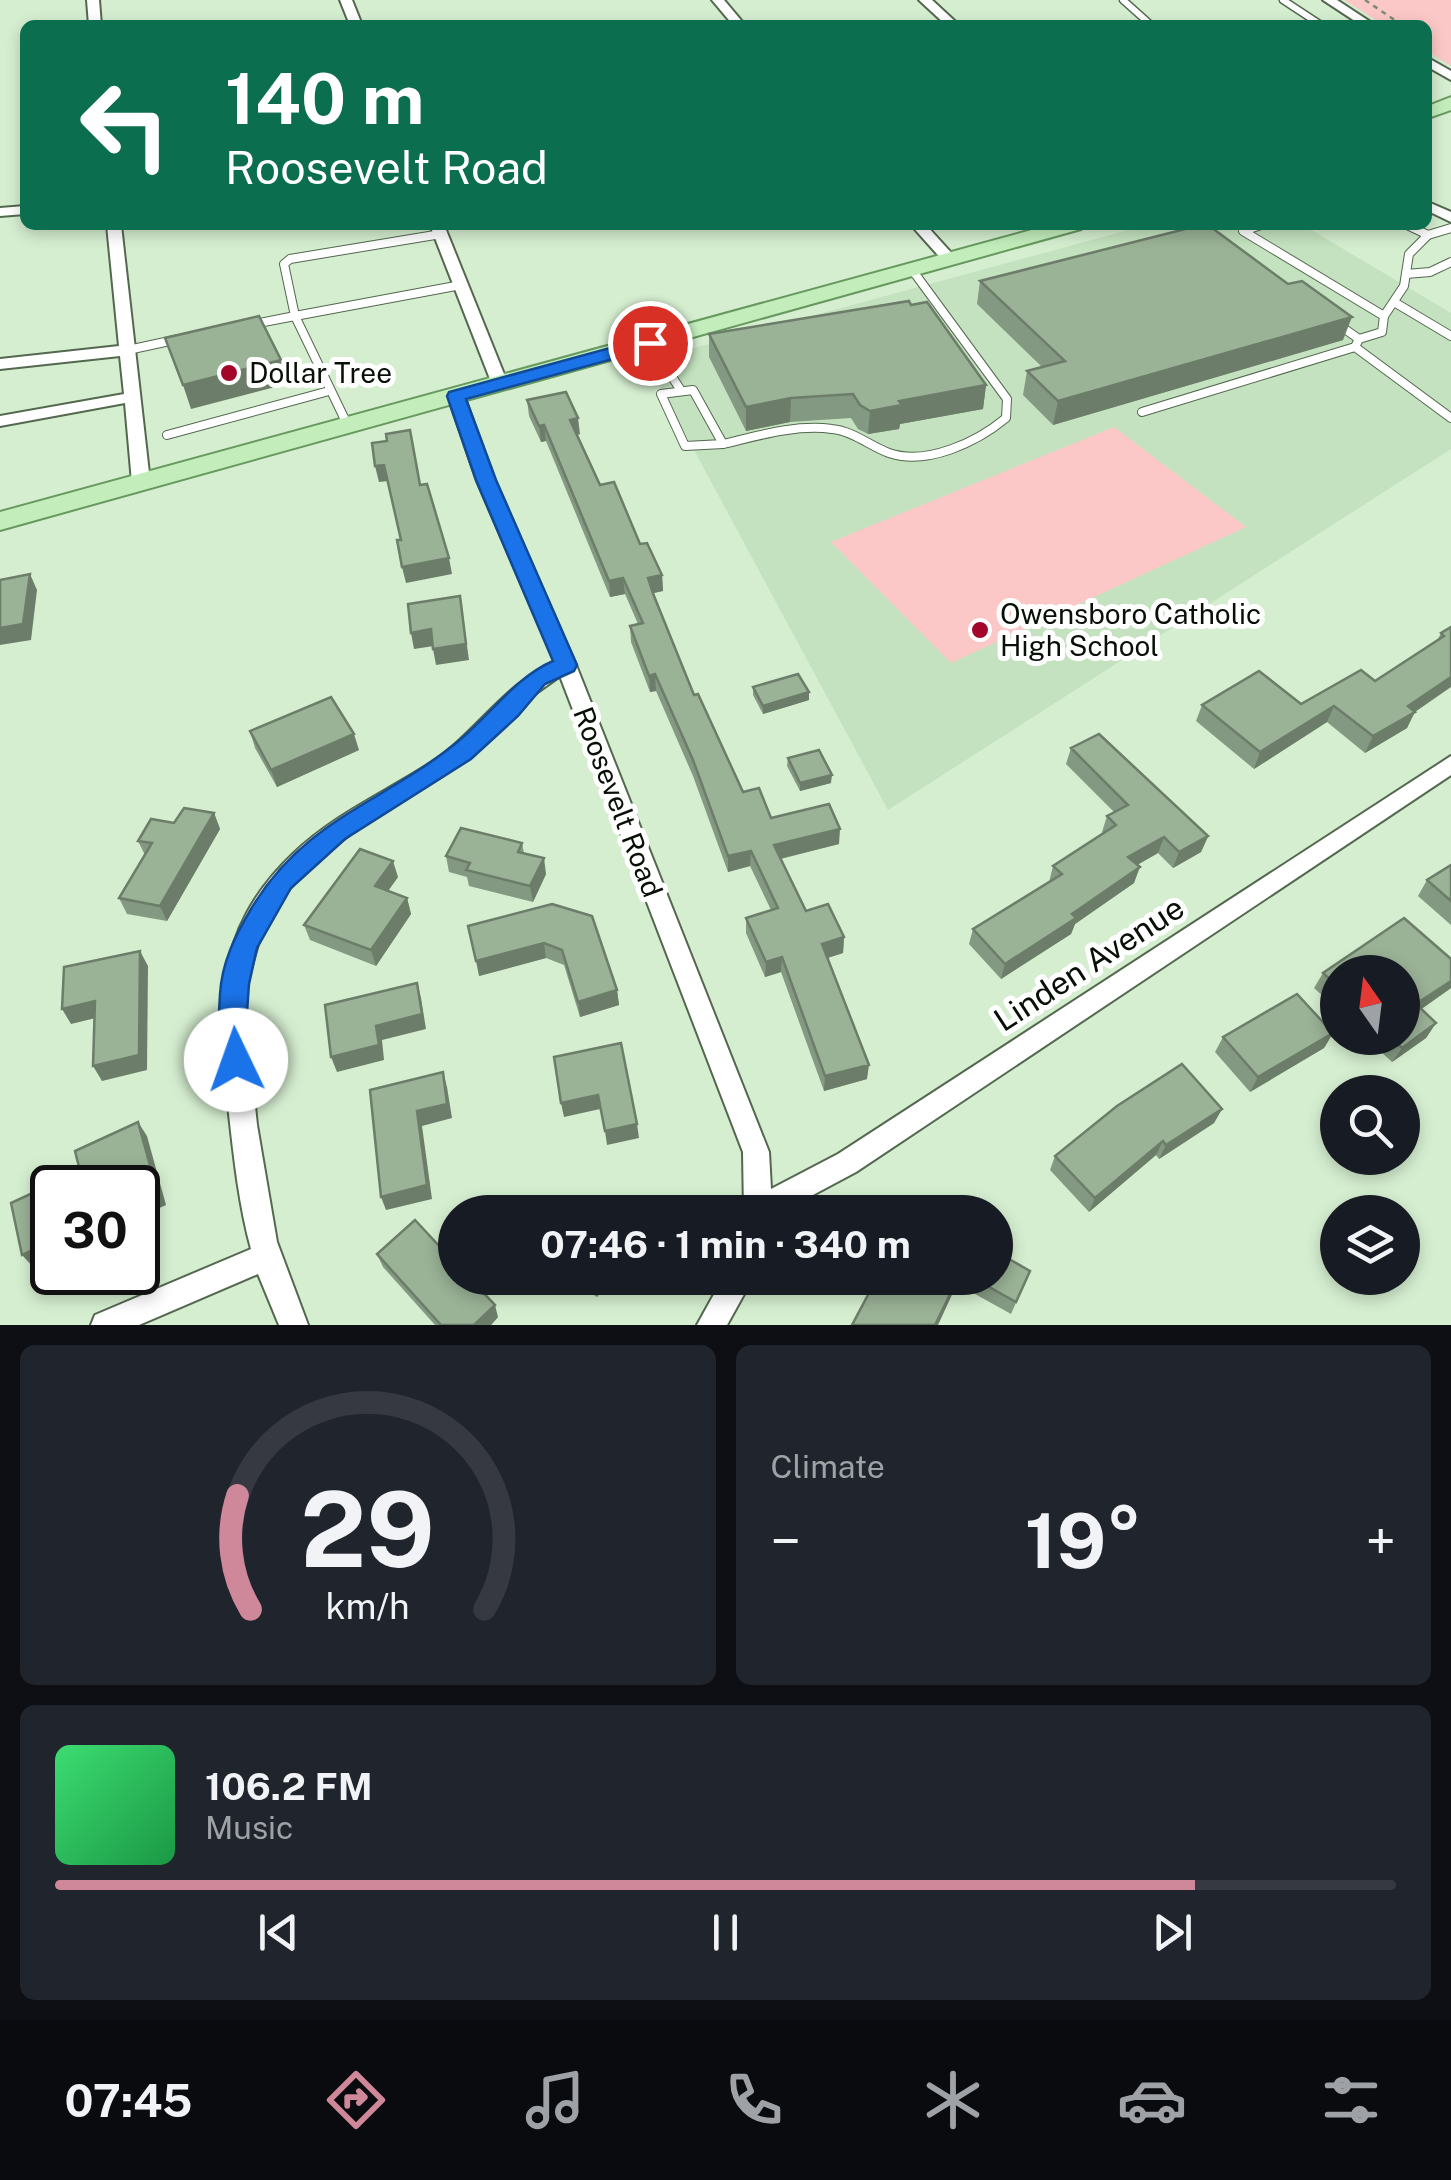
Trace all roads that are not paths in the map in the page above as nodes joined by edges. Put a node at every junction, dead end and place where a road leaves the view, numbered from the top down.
1 (718, 0) edge
2 (924, 0) edge
3 (1123, 0) edge
4 (1282, 0) edge
5 (1329, 0) edge
6 (735, 20) edge
7 (946, 20) edge
8 (1145, 20) edge
9 (1313, 20) edge
10 (1361, 20) edge
11 (1451, 228) edge
12 (115, 230) edge
13 (434, 230) edge
14 (439, 230) edge
15 (923, 230) edge
16 (1056, 230) edge
17 (1245, 230) edge
18 (1420, 230) edge
19 (1431, 234) junction
20 (1451, 242) edge
21 (950, 260) junction
22 (1451, 262) edge
23 (913, 270) junction
24 (1406, 274) junction
25 (461, 285) junction
26 (1394, 302) junction
27 (296, 316) junction
28 (1384, 316) junction
29 (1328, 318) edge
30 (240, 327) edge
31 (1451, 336) edge
32 (184, 338) edge
33 (650, 343) junction
34 (1357, 343) junction
35 (128, 350) junction
36 (0, 364) edge
37 (500, 384) junction
38 (680, 390) junction
39 (329, 392) junction
40 (456, 396) junction
41 (133, 397) junction
42 (1142, 412) dead end
43 (1451, 418) edge
44 (0, 420) edge
45 (348, 426) junction
46 (168, 434) dead end
47 (723, 444) junction
48 (141, 482) junction
49 (0, 521) edge
50 (566, 665) junction
51 (1451, 764) edge
52 (757, 1195) edge
53 (789, 1195) edge
54 (267, 1256) junction
55 (730, 1295) edge
56 (105, 1325) edge
57 (294, 1325) edge
58 (711, 1325) edge

1 - 6 street
2 - 7 street
3 - 8 lane
4 - 9 lane
5 - 10 street
11 - 19 lane
12 - 35 street
13 - 27 lane
14 - 25 street
15 - 21 street
16 - 21 main road
17 - 28 lane
18 - 19 lane
19 - 20 lane
19 - 24 lane
21 - 23 main road
22 - 24 lane
23 - 33 main road
23 - 47 lane
24 - 26 lane
25 - 27 lane
25 - 37 street
26 - 28 lane
26 - 31 lane
27 - 30 lane
27 - 39 lane
28 - 34 lane
29 - 34 lane
32 - 35 lane
33 - 37 main road
33 - 38 lane
34 - 42 lane
34 - 43 lane
35 - 36 street
35 - 41 street
37 - 40 main road
38 - 47 lane
38 - 47 lane
39 - 45 lane
39 - 46 lane
40 - 45 main road
40 - 50 street, Roosevelt Road
41 - 44 street
41 - 48 street
45 - 48 main road
48 - 49 main road
50 - 52 street, Roosevelt Road
50 - 54 street
51 - 53 street, Linden Avenue
54 - 56 street
54 - 57 street
55 - 58 street

